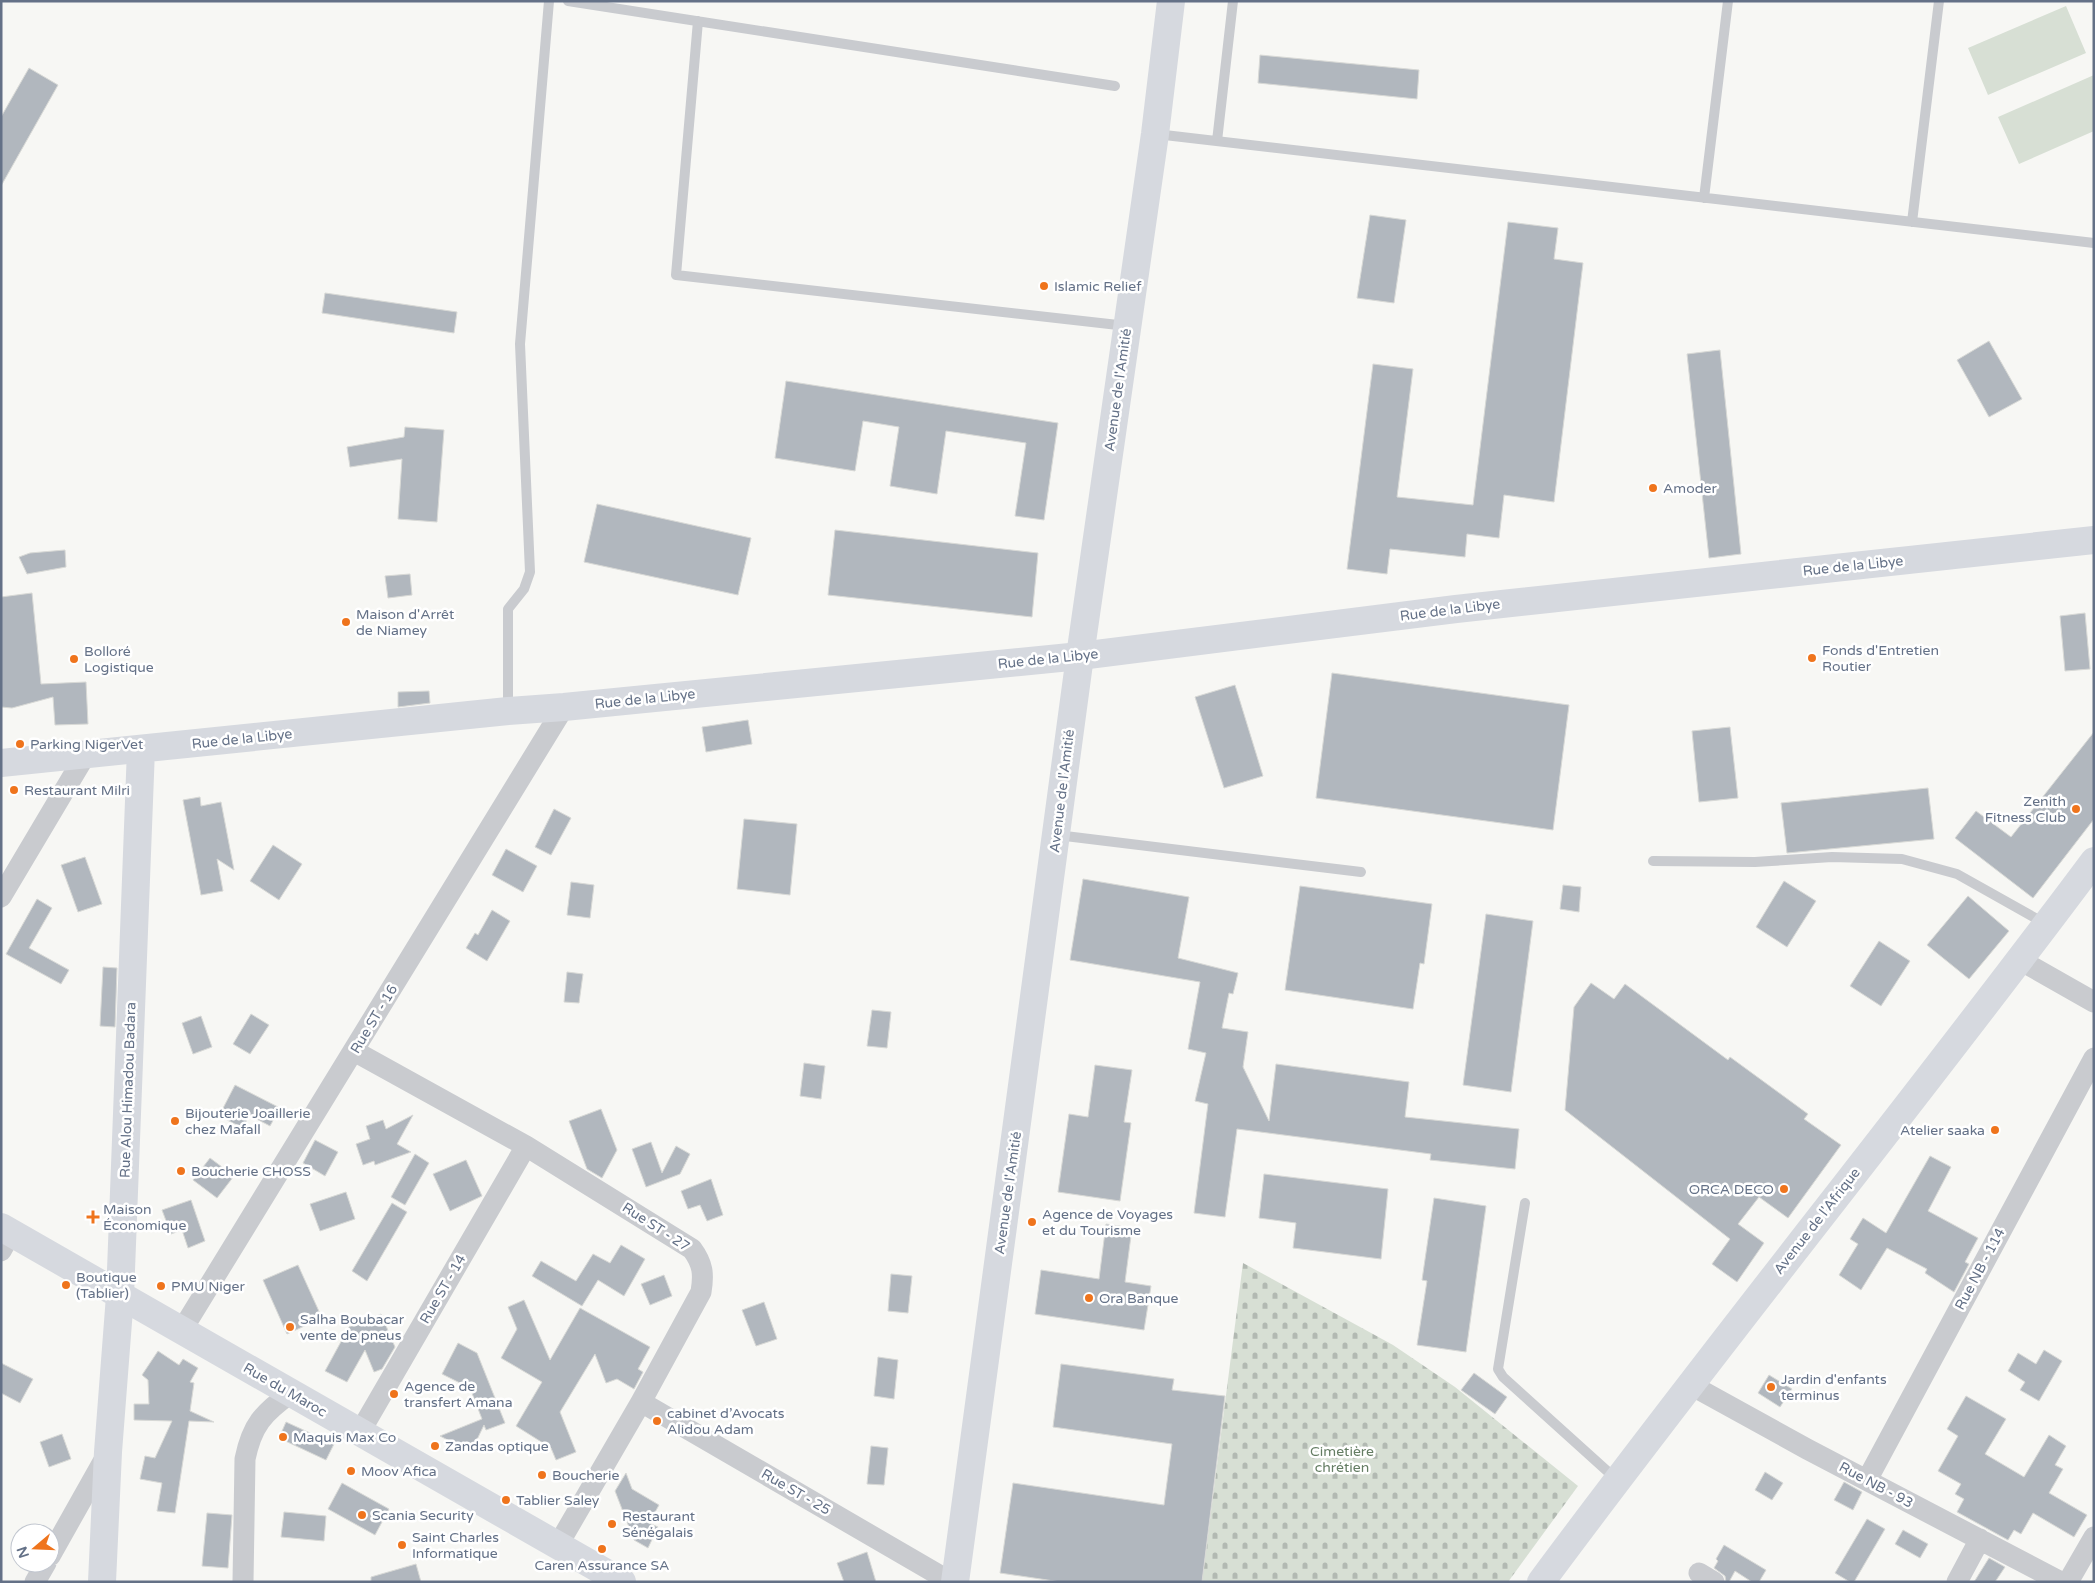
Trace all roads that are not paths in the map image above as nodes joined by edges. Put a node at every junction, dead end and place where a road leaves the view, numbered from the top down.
1 (549, 1) edge
2 (568, 1) edge
3 (1171, 1) edge
4 (1233, 1) edge
5 (1728, 1) edge
6 (1939, 1) edge
7 (698, 21) junction
8 (1115, 86) dead end
9 (1155, 134) junction
10 (1218, 141) junction
11 (1704, 198) junction
12 (1912, 222) junction
13 (2094, 243) edge
14 (1128, 326) junction
15 (2094, 540) edge
16 (1080, 656) junction
17 (564, 708) junction
18 (508, 710) junction
19 (141, 749) junction
20 (86, 754) junction
21 (1, 763) edge
22 (1057, 835) junction
23 (1653, 861) dead end
24 (2094, 861) edge
25 (1361, 872) dead end
26 (1, 897) edge
27 (2046, 924) junction
28 (2020, 960) junction
29 (2094, 1002) edge
30 (354, 1051) junction
31 (2094, 1058) edge
32 (526, 1146) junction
33 (1525, 1203) dead end
34 (5, 1237) edge
35 (120, 1296) junction
36 (182, 1330) junction
37 (1691, 1386) junction
38 (291, 1393) junction
39 (641, 1402) junction
40 (360, 1432) junction
41 (108, 1452) junction
42 (1616, 1480) junction
43 (1867, 1480) junction
44 (2094, 1536) edge
45 (60, 1538) edge
46 (1980, 1539) junction
47 (558, 1545) junction
48 (102, 1582) edge
49 (243, 1582) edge
50 (622, 1582) edge
51 (953, 1582) edge
52 (1541, 1582) edge
53 (1957, 1582) edge
54 (2061, 1582) edge
55 (2068, 1582) edge

1 - 18 lane
2 - 7 lane
3 - 9 street, Avenue de l'Amitié
4 - 10 lane
5 - 11 lane
6 - 12 lane
7 - 8 lane
7 - 14 lane
9 - 10 lane
9 - 14 street, Avenue de l'Amitié
10 - 11 lane
11 - 12 lane
12 - 13 lane
14 - 16 street, Avenue de l'Amitié
15 - 16 street, Rue de la Libye
16 - 17 street, Rue de la Libye
16 - 22 street, Avenue de l'Amitié
17 - 18 street, Rue de la Libye
17 - 30 street, Rue ST - 16
18 - 19 street, Rue de la Libye
19 - 20 street, Rue de la Libye
19 - 35 street, Rue Alou Himadou Badara
20 - 21 street, Rue de la Libye
20 - 26 street
22 - 25 lane
22 - 51 street, Avenue de l'Amitié
23 - 27 lane
24 - 27 street, Avenue de l'Afrique
27 - 28 street, Avenue de l'Afrique
28 - 29 street
28 - 37 street, Avenue de l'Afrique
30 - 32 street, Rue ST - 27
30 - 36 street, Rue ST - 16
31 - 43 street, Rue NB - 114
32 - 39 street, Rue ST - 27
32 - 40 street, Rue ST - 14
33 - 42 lane
34 - 35 street, Rue du Maroc
35 - 36 street, Rue du Maroc
35 - 41 street, Rue Alou Himadou Badara
36 - 38 street, Rue du Maroc
37 - 42 street, Avenue de l'Afrique
37 - 43 street, Rue NB - 93
38 - 40 street, Rue du Maroc
38 - 49 street
39 - 47 street, Rue ST - 27
39 - 51 street, Rue ST - 25
40 - 47 street, Rue du Maroc
41 - 45 street
41 - 48 street, Rue Alou Himadou Badara
42 - 52 street, Avenue de l'Afrique
43 - 46 street, Rue NB - 93
44 - 55 street
46 - 53 street
46 - 54 street, Rue NB - 93
47 - 50 street, Rue du Maroc

